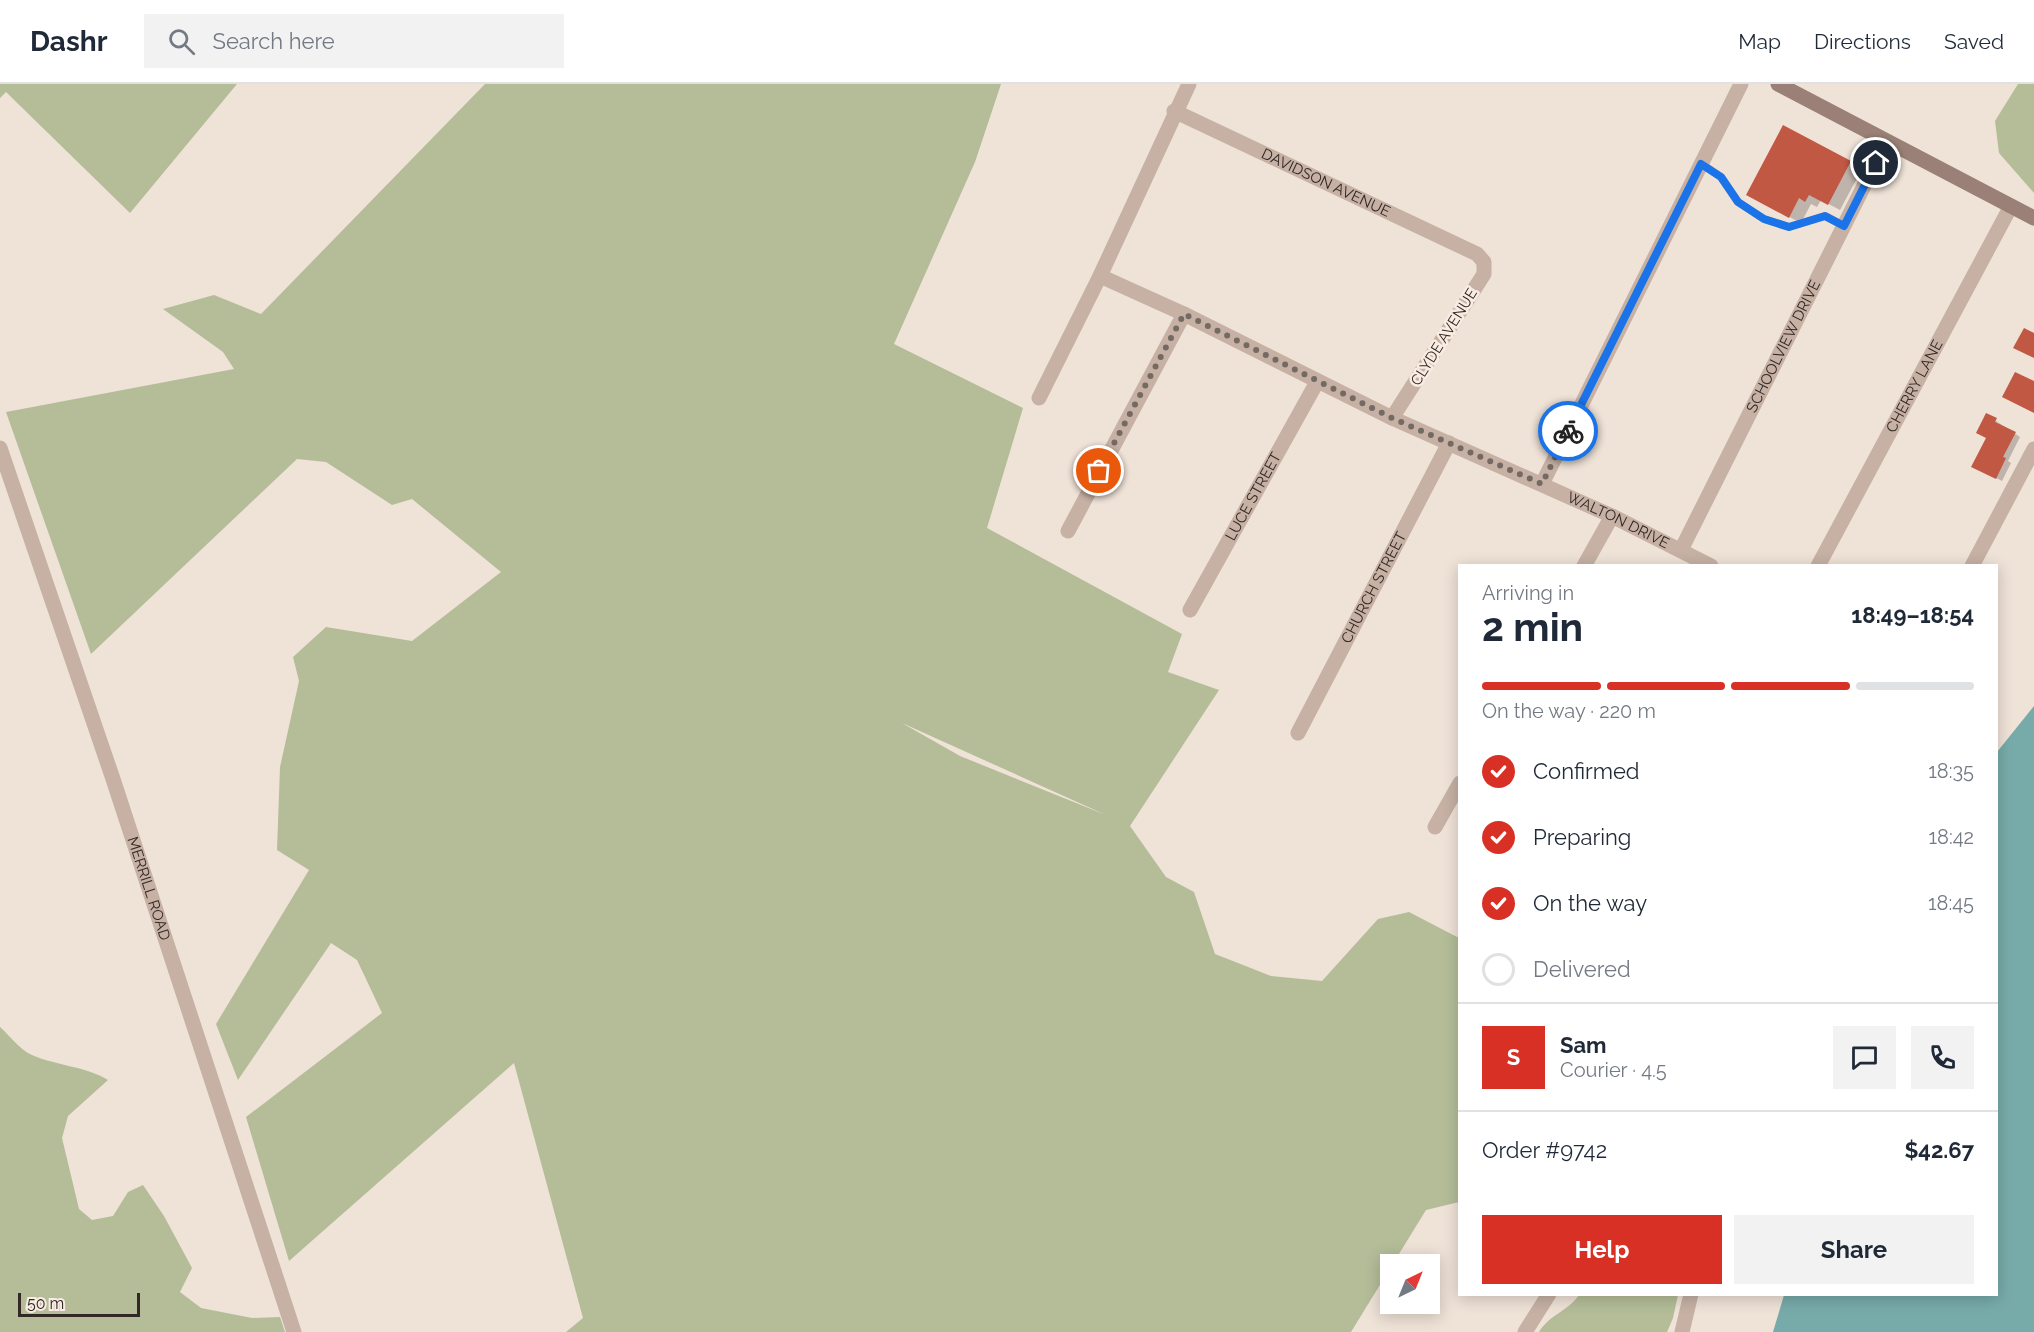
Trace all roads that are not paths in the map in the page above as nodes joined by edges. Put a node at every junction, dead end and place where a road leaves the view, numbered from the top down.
1 (1189, 84) edge
2 (1742, 84) edge
3 (1778, 84) edge
4 (1174, 111) junction
5 (1886, 142) junction
6 (1701, 164) junction
7 (2011, 206) junction
8 (2034, 218) edge
9 (1844, 226) junction
10 (1478, 254) joint
11 (1100, 276) junction
12 (1184, 314) junction
13 (1317, 382) junction
14 (1039, 398) dead end
15 (1392, 418) junction
16 (1449, 443) junction
17 (0, 448) edge
18 (2034, 449) edge
19 (1542, 484) junction
20 (1612, 516) junction
21 (1068, 531) dead end
22 (1681, 550) junction
23 (1585, 564) edge
24 (1707, 564) edge
25 (1819, 564) edge
26 (1973, 564) edge
27 (1190, 610) dead end
28 (1298, 734) dead end
29 (1458, 787) edge
30 (1435, 827) dead end
31 (1548, 1296) edge
32 (1691, 1296) edge
33 (294, 1332) edge
34 (1525, 1332) edge
35 (1682, 1332) edge

1 - 4 street
2 - 6 street
3 - 5 street
4 - 10 street, DAVIDSON AVENUE
4 - 11 street
5 - 7 street
5 - 9 street, SCHOOLVIEW DRIVE
6 - 9 lane
6 - 19 street
7 - 8 street
7 - 25 street, CHERRY LANE
9 - 22 street, SCHOOLVIEW DRIVE
10 - 15 street, CLYDE AVENUE
11 - 12 street, WALTON DRIVE
11 - 14 street
12 - 13 street, WALTON DRIVE
12 - 21 street
13 - 15 street, WALTON DRIVE
13 - 27 street, LUCE STREET
15 - 16 street, WALTON DRIVE
16 - 19 street, WALTON DRIVE
16 - 28 street, CHURCH STREET
17 - 33 street, MERRILL ROAD
18 - 26 street
19 - 20 street, WALTON DRIVE
20 - 22 street, WALTON DRIVE
20 - 23 street
22 - 24 street, WALTON DRIVE
29 - 30 street
31 - 34 street
32 - 35 street

